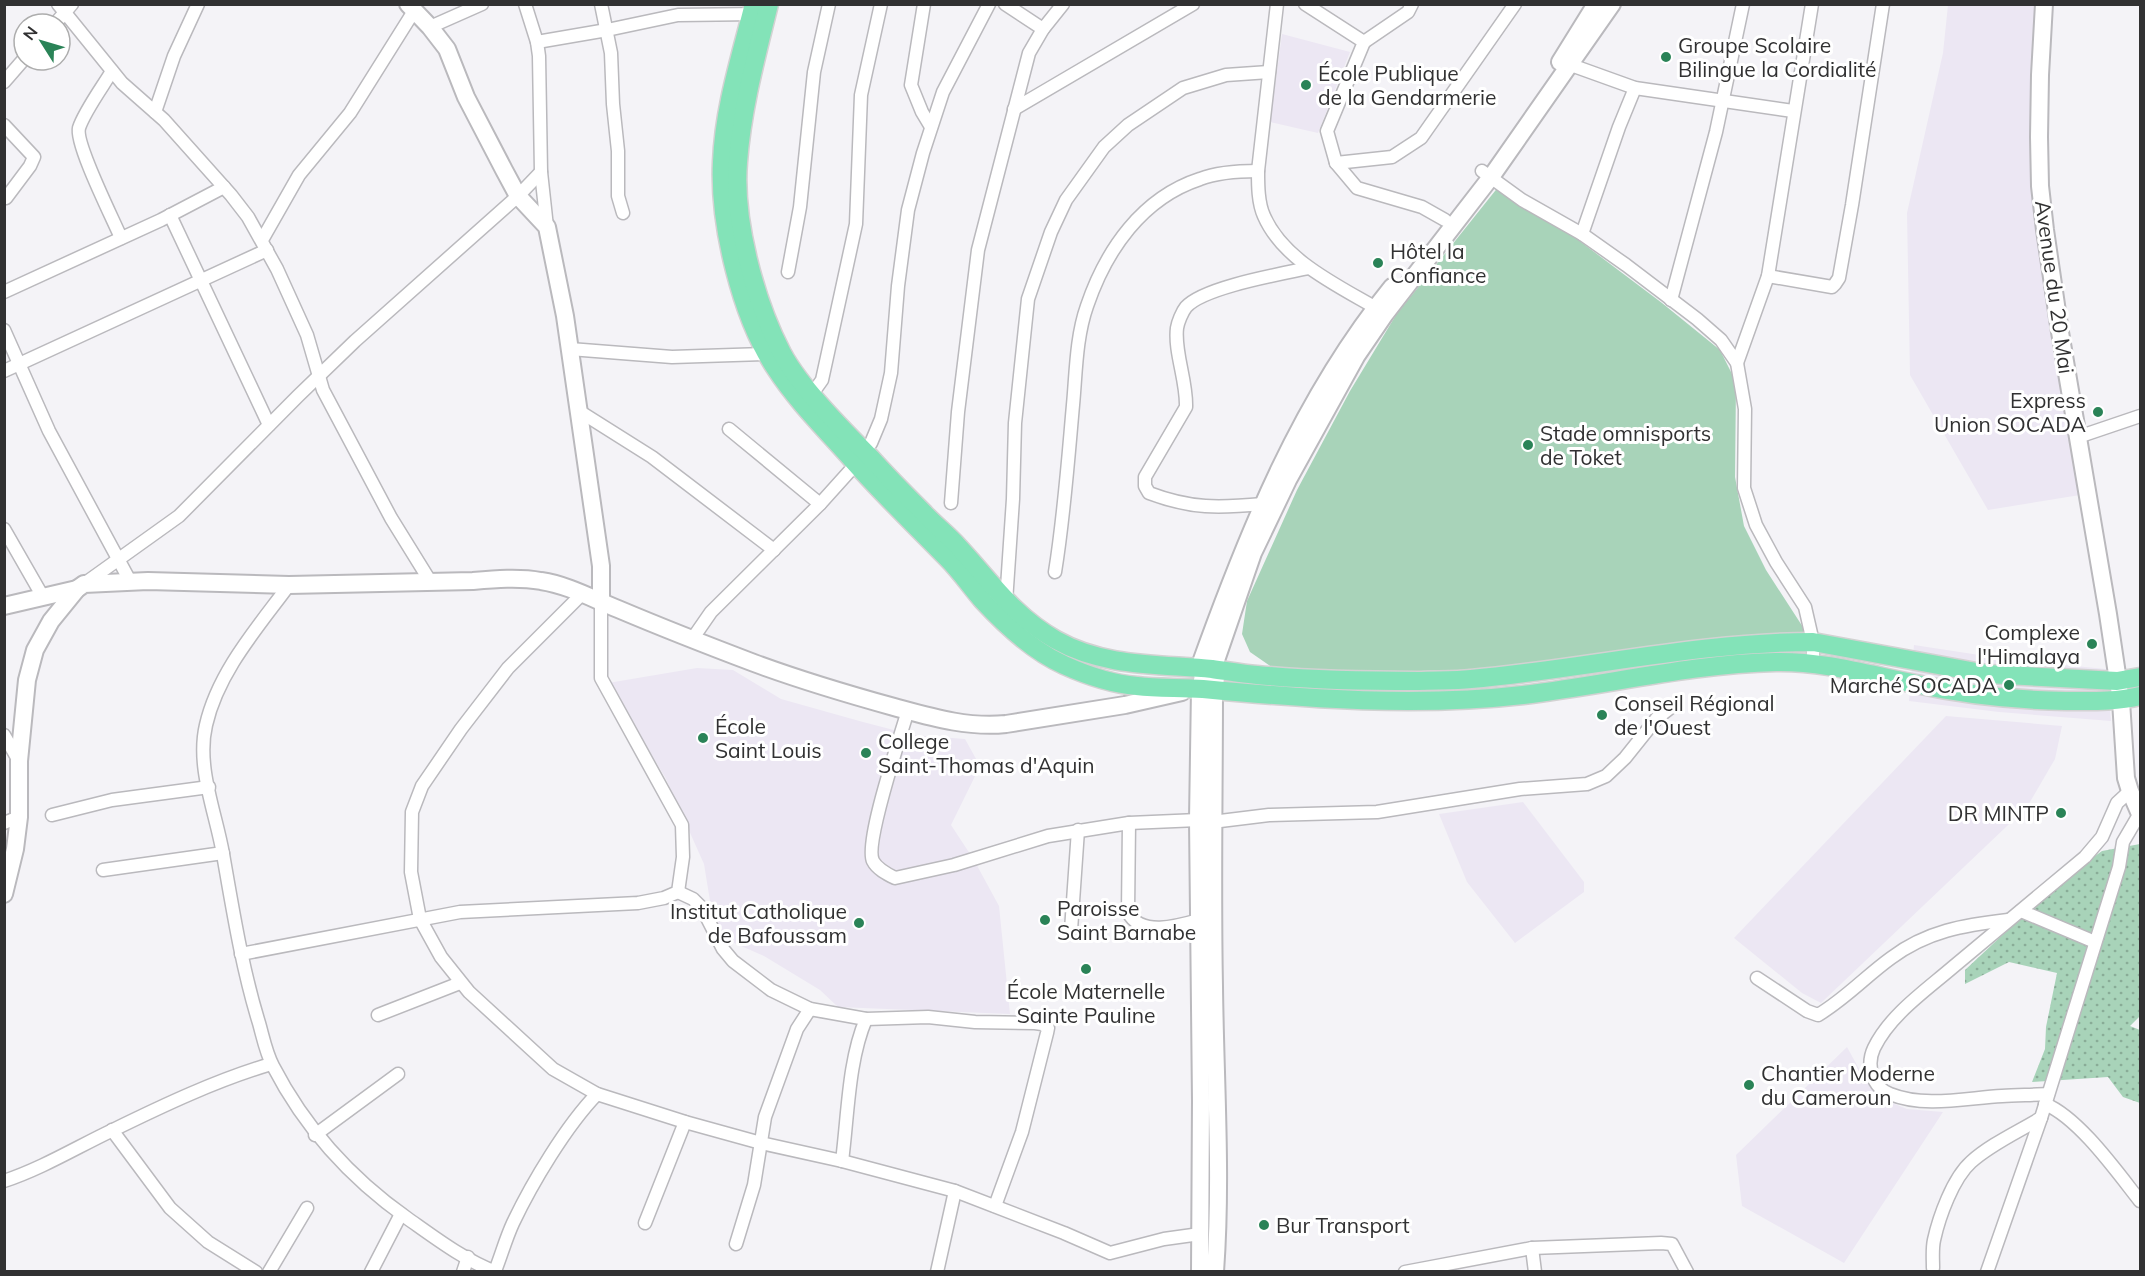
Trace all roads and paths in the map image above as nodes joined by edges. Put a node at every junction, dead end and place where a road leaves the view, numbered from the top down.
1 (198, 4) edge
2 (482, 4) edge
3 (525, 4) edge
4 (601, 4) edge
5 (829, 4) edge
6 (881, 4) edge
7 (924, 4) edge
8 (989, 4) edge
9 (1005, 4) edge
10 (1063, 4) edge
11 (1193, 4) edge
12 (1277, 4) edge
13 (1305, 4) edge
14 (1412, 4) edge
15 (1515, 4) edge
16 (1596, 4) edge
17 (1612, 4) edge
18 (1743, 4) edge
19 (1812, 4) edge
20 (1883, 4) edge
21 (2044, 4) edge
22 (64, 8) edge
23 (411, 8) edge
24 (677, 10) edge
25 (760, 10) edge
26 (430, 27) junction
27 (1043, 29) junction
28 (607, 30) junction
29 (537, 42) junction
30 (1364, 42) junction
31 (1571, 65) junction
32 (112, 71) junction
33 (1269, 72) junction
34 (1635, 88) junction
35 (1722, 101) junction
36 (1014, 109) junction
37 (1793, 111) junction
38 (155, 112) junction
39 (4, 125) edge
40 (931, 127) junction
41 (1336, 163) junction
42 (1258, 171) junction
43 (541, 172) junction
44 (1487, 174) junction
45 (224, 187) junction
46 (518, 196) junction
47 (6, 198) edge
48 (623, 213) dead end
49 (170, 215) junction
50 (1444, 220) junction
51 (547, 227) junction
52 (1582, 234) junction
53 (121, 238) junction
54 (264, 245) junction
55 (1309, 268) junction
56 (788, 272) dead end
57 (1768, 276) junction
58 (200, 279) junction
59 (4, 292) edge
60 (1671, 300) junction
61 (1380, 311) junction
62 (4, 330) edge
63 (570, 349) junction
64 (767, 354) junction
65 (20, 363) junction
66 (1737, 363) junction
67 (4, 371) edge
68 (318, 377) junction
69 (812, 394) junction
70 (579, 411) junction
71 (2140, 416) edge
72 (269, 425) junction
73 (729, 429) dead end
74 (2078, 437) junction
75 (860, 458) junction
76 (951, 503) dead end
77 (820, 504) junction
78 (1263, 504) junction
79 (4, 529) edge
80 (774, 550) junction
81 (117, 559) junction
82 (1055, 572) dead end
83 (130, 581) junction
84 (430, 581) junction
85 (289, 585) junction
86 (80, 587) junction
87 (583, 593) junction
88 (43, 597) junction
89 (601, 602) junction
90 (1006, 602) junction
91 (4, 606) edge
92 (693, 638) junction
93 (1813, 642) junction
94 (1813, 664) junction
95 (1206, 669) junction
96 (2140, 676) edge
97 (2117, 681) junction
98 (1207, 689) junction
99 (2140, 696) edge
100 (2121, 701) junction
101 (1671, 708) dead end
102 (908, 711) junction
103 (4, 735) edge
104 (19, 761) junction
105 (209, 787) junction
106 (2130, 791) junction
107 (2140, 813) edge
108 (52, 815) dead end
109 (12, 820) edge
110 (1205, 821) junction
111 (1129, 823) junction
112 (1078, 830) junction
113 (223, 853) junction
114 (103, 870) dead end
115 (678, 892) junction
116 (4, 894) edge
117 (2021, 911) junction
118 (420, 919) junction
119 (1199, 920) junction
120 (2008, 920) junction
121 (1071, 930) dead end
122 (2095, 942) junction
123 (241, 954) junction
124 (1757, 978) dead end
125 (460, 983) junction
126 (810, 1009) junction
127 (378, 1015) dead end
128 (866, 1019) junction
129 (272, 1065) junction
130 (398, 1074) dead end
131 (597, 1094) junction
132 (2047, 1099) junction
133 (2041, 1118) junction
134 (685, 1122) junction
135 (112, 1130) junction
136 (315, 1135) junction
137 (761, 1143) junction
138 (842, 1161) junction
139 (4, 1181) edge
140 (955, 1191) junction
141 (2140, 1201) edge
142 (995, 1206) junction
143 (307, 1208) dead end
144 (401, 1214) junction
145 (645, 1223) dead end
146 (1200, 1234) junction
147 (736, 1244) dead end
148 (1532, 1248) junction
149 (468, 1257) junction
150 (1933, 1268) dead end
151 (496, 1271) edge
152 (256, 1272) edge
153 (269, 1272) edge
154 (370, 1272) edge
155 (463, 1272) edge
156 (937, 1272) edge
157 (1200, 1272) edge
158 (1215, 1272) edge
159 (1405, 1272) edge
160 (1535, 1272) edge
161 (1687, 1272) edge
162 (1987, 1272) edge

1 - 38 street
2 - 26 street
3 - 29 street
4 - 28 street
5 - 56 street
6 - 69 street
7 - 40 street
8 - 40 street
9 - 27 street
10 - 27 street
11 - 36 street
12 - 33 street
13 - 30 street
14 - 30 street
15 - 41 street
16 - 44 street
17 - 31 street
18 - 35 street
19 - 37 street
20 - 57 street
21 - 74 street, Avenue du 20 Mai
22 - 32 street
23 - 26 street
23 - 54 street
24 - 25 street
24 - 28 street
25 - 64 main road
25 - 69 main road
26 - 46 street
27 - 36 street
28 - 29 street
28 - 48 street
29 - 43 street
30 - 41 street
31 - 34 street
31 - 44 street
32 - 38 street
32 - 53 street
33 - 42 street
33 - 90 street
34 - 35 street
34 - 52 street
35 - 37 street
35 - 60 street
36 - 76 street
37 - 57 street
38 - 45 street
39 - 47 street
40 - 75 street
41 - 50 street
42 - 55 street
42 - 82 street
43 - 46 street
43 - 51 street
44 - 50 street
44 - 52 street
44 - 61 street
45 - 49 street
45 - 54 street
46 - 51 street
46 - 68 street
49 - 53 street
49 - 58 street
50 - 61 street
51 - 63 street
52 - 60 street
53 - 59 street
54 - 58 street
54 - 68 street
55 - 61 street
55 - 78 street
57 - 66 street
58 - 65 street
58 - 72 street
60 - 66 street
61 - 78 street
61 - 95 street
62 - 65 street
63 - 64 street
63 - 70 street
64 - 75 main road
65 - 67 street
65 - 81 street
66 - 93 street
68 - 72 street
68 - 84 street
69 - 75 main road
70 - 80 street
70 - 89 street
71 - 74 street
72 - 81 street
73 - 77 street
74 - 97 street, Avenue du 20 Mai
75 - 77 street
75 - 90 main road
75 - 98 main road
77 - 80 street
78 - 95 street
79 - 88 street
80 - 92 street
81 - 83 street
81 - 86 street
83 - 85 street
83 - 86 street
84 - 85 street
84 - 87 street
85 - 105 street
86 - 88 street
86 - 104 street
87 - 89 street
87 - 118 street
88 - 91 street
89 - 92 street
89 - 115 street
90 - 95 main road
92 - 102 street
93 - 94 street
93 - 95 main road
93 - 97 main road
94 - 98 main road
94 - 100 main road
95 - 98 street
96 - 97 main road
97 - 100 street, Avenue du 20 Mai
98 - 102 street
98 - 110 street
99 - 100 main road
100 - 106 street, Avenue du 20 Mai
101 - 110 street
102 - 112 street
103 - 104 street
104 - 109 street
105 - 108 street
105 - 113 street
106 - 107 street, Avenue du 20 Mai
106 - 117 street
107 - 122 street
109 - 116 street
110 - 111 street
110 - 119 street
110 - 158 street
111 - 112 street
111 - 119 street
112 - 121 street
113 - 114 street
113 - 123 street
115 - 118 street
115 - 126 street
117 - 120 street
117 - 122 street
118 - 123 street
118 - 125 street
119 - 146 street
120 - 124 street
120 - 132 street
122 - 132 street
123 - 129 street
125 - 127 street
125 - 131 street
126 - 128 street
126 - 137 street
128 - 138 street
128 - 142 street
129 - 135 street
129 - 136 street
130 - 136 street
131 - 134 street
131 - 151 street
132 - 133 street
132 - 141 street
133 - 150 street
133 - 162 street
134 - 137 street
134 - 145 street
135 - 139 street
135 - 152 street
136 - 144 street
137 - 138 street
137 - 147 street
138 - 140 street
140 - 142 street
140 - 156 street
142 - 146 street
143 - 153 street
144 - 149 street
144 - 154 street
146 - 157 street
148 - 159 street
148 - 160 street
148 - 161 street
149 - 151 street
149 - 155 street

